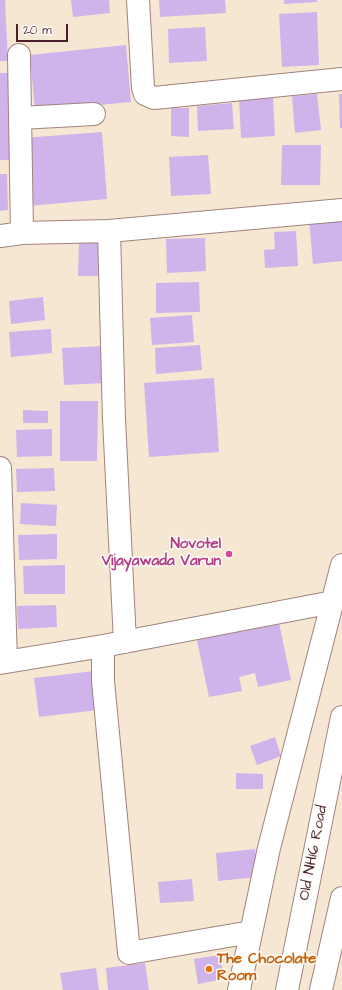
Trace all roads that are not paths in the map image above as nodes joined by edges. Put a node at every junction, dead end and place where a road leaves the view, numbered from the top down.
1 (138, 0) edge
2 (18, 55) dead end
3 (342, 78) edge
4 (94, 114) dead end
5 (20, 118) junction
6 (342, 210) edge
7 (109, 231) junction
8 (22, 233) junction
9 (0, 236) edge
10 (0, 468) edge
11 (342, 565) edge
12 (333, 602) junction
13 (125, 642) junction
14 (103, 646) junction
15 (3, 663) edge
16 (342, 717) edge
17 (342, 898) edge
18 (251, 932) junction
19 (239, 990) edge
20 (287, 990) edge
21 (321, 990) edge

1 - 3 street
2 - 5 street
4 - 5 street
5 - 8 street
6 - 7 street
7 - 8 street
7 - 13 street
8 - 9 street
10 - 15 street
11 - 12 street
12 - 13 street
12 - 18 street
13 - 14 street
14 - 15 street
14 - 18 street
16 - 20 street, Old NH16 Road
17 - 21 street
18 - 19 street

